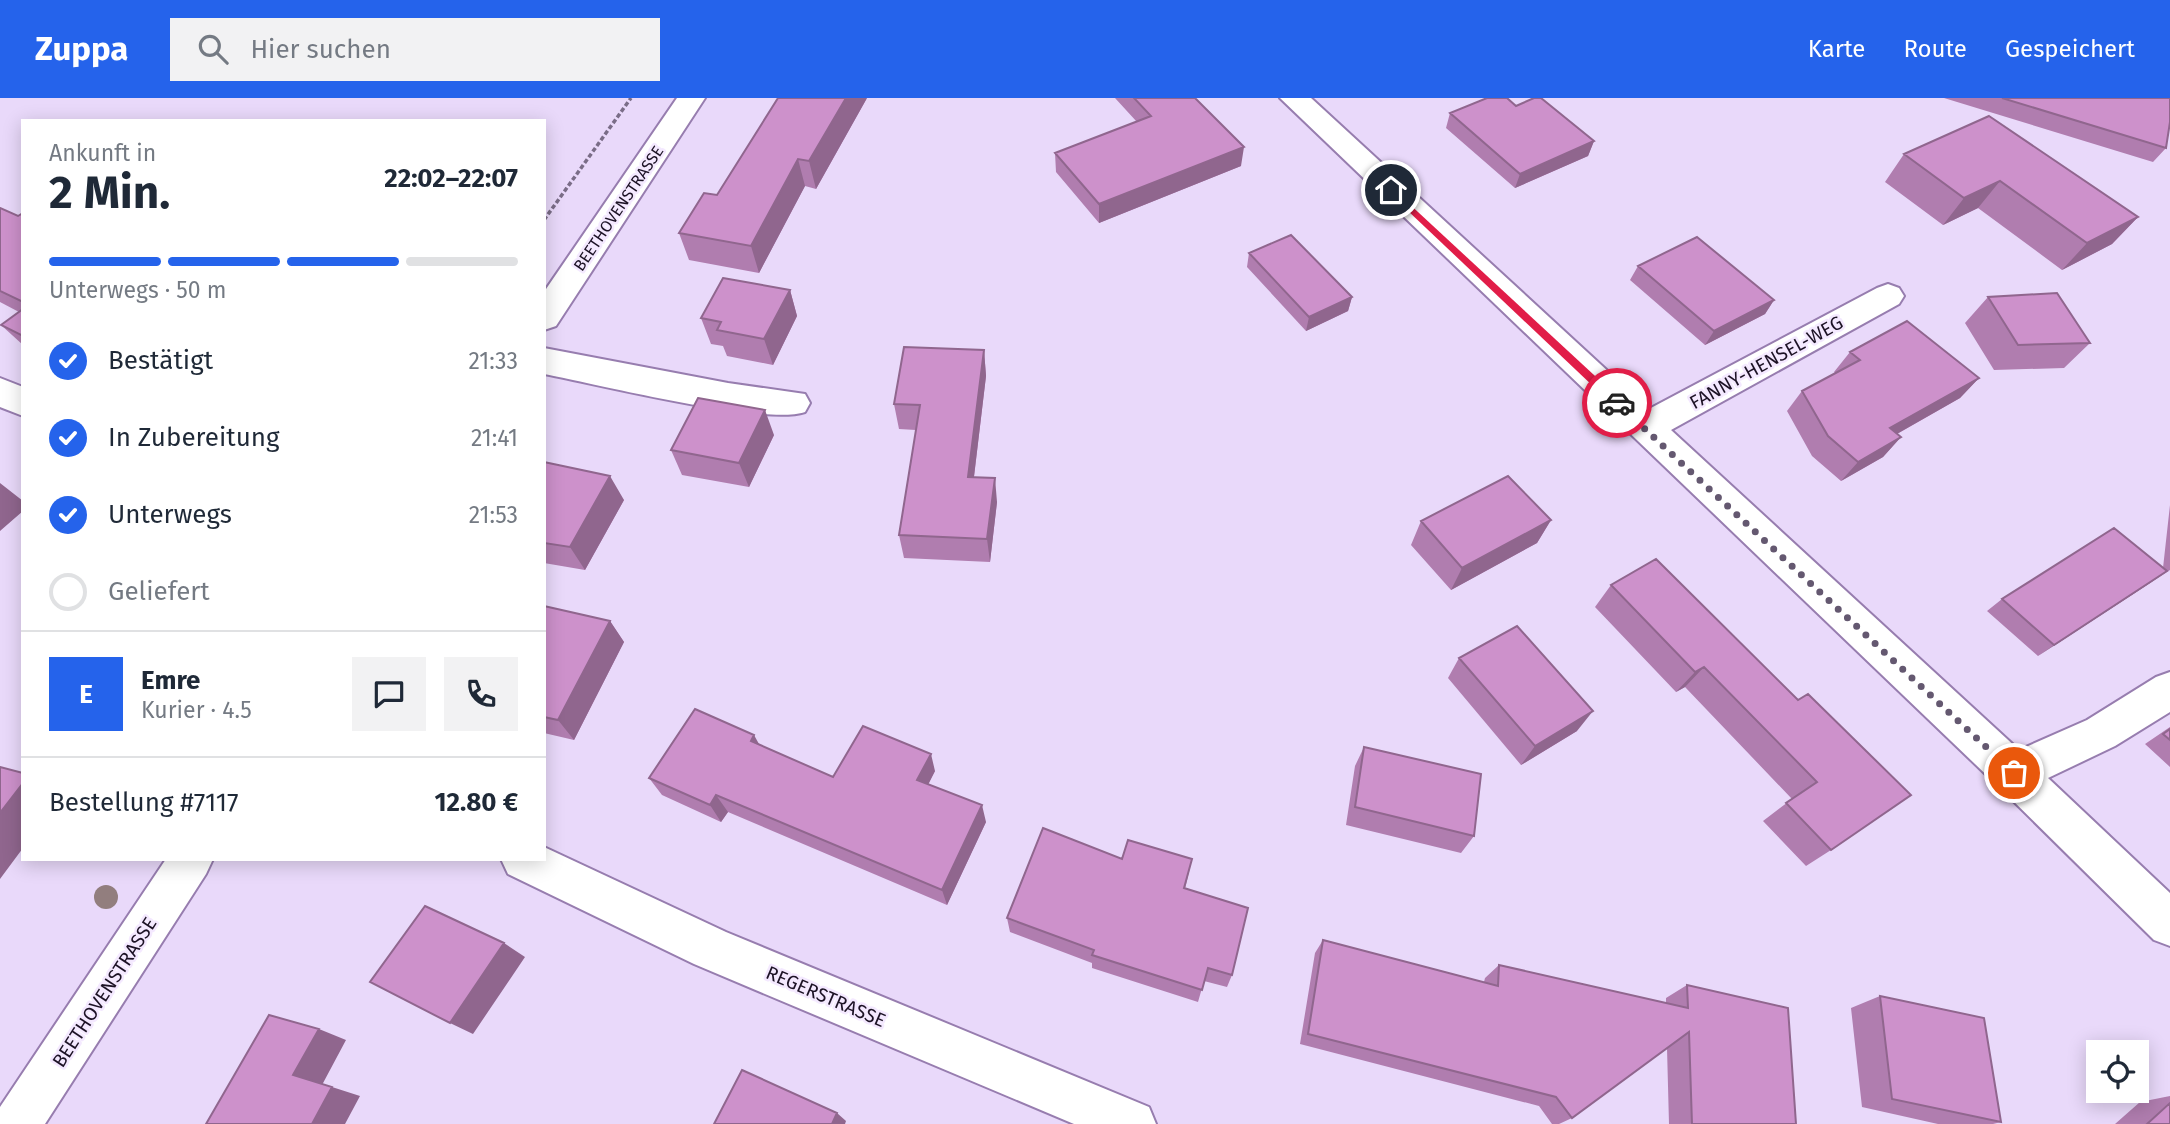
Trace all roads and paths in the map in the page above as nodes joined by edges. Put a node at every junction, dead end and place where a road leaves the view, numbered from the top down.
1 (631, 98) edge
2 (691, 98) edge
3 (1294, 98) edge
4 (546, 217) edge
5 (1888, 296) dead end
6 (546, 315) edge
7 (546, 361) edge
8 (0, 391) edge
9 (21, 402) edge
10 (793, 403) dead end
11 (1644, 428) junction
12 (2170, 690) edge
13 (2014, 773) junction
14 (190, 861) edge
15 (527, 861) edge
16 (2170, 924) edge
17 (17, 1124) edge
18 (1132, 1124) edge

1 - 4 path
2 - 6 street, BEETHOVENSTRASSE
3 - 11 street
5 - 11 street, FANNY-HENSEL-WEG
7 - 10 street
8 - 9 street
11 - 13 street
12 - 13 street
13 - 16 street
14 - 17 street, BEETHOVENSTRASSE
15 - 18 street, REGERSTRASSE

